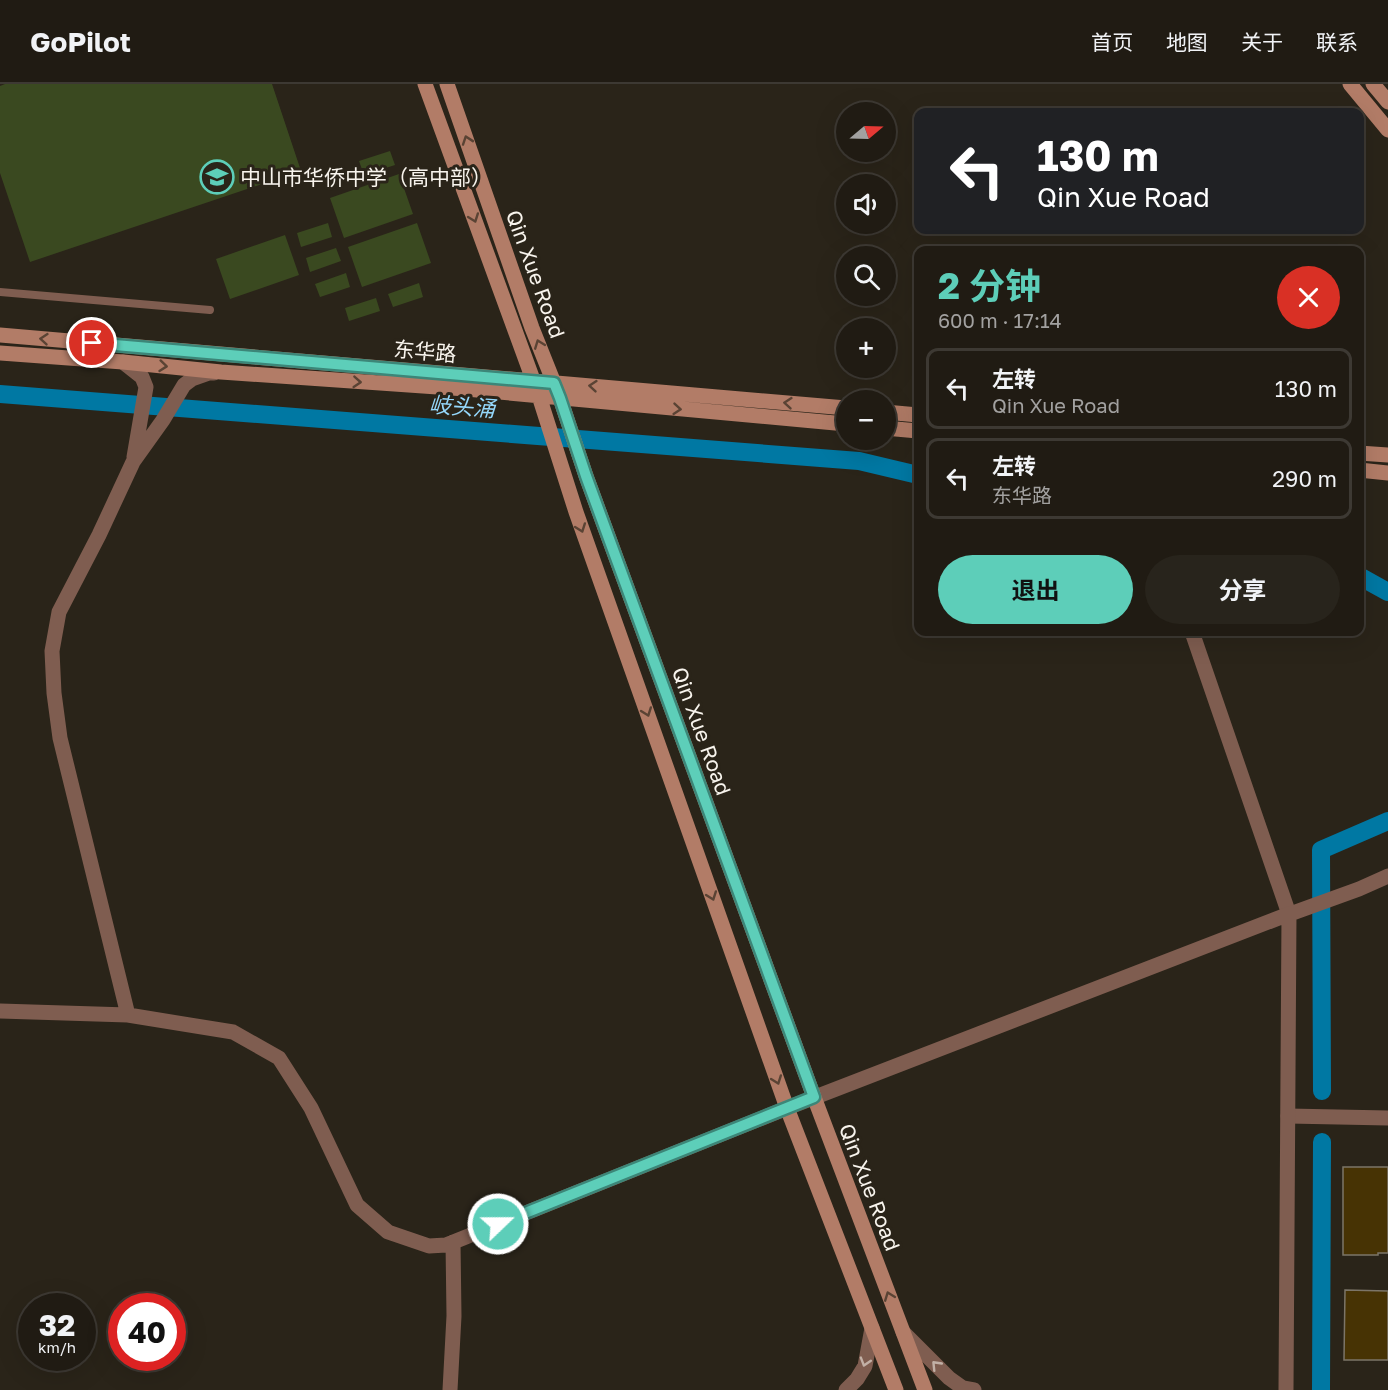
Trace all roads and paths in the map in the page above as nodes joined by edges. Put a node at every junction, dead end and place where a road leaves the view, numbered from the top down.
1 (425, 84) edge
2 (447, 84) edge
3 (1350, 84) edge
4 (1373, 84) edge
5 (1388, 102) edge
6 (1388, 130) edge
7 (0, 292) edge
8 (210, 310) dead end
9 (0, 335) edge
10 (0, 353) edge
11 (123, 362) junction
12 (221, 372) junction
13 (554, 383) junction
14 (536, 389) junction
15 (560, 398) junction
16 (836, 407) edge
17 (896, 413) edge
18 (914, 415) edge
19 (836, 423) edge
20 (896, 429) edge
21 (914, 431) edge
22 (1364, 453) edge
23 (1388, 455) edge
24 (133, 462) junction
25 (1364, 471) edge
26 (1388, 473) edge
27 (1193, 636) edge
28 (1388, 876) edge
29 (1290, 914) junction
30 (0, 1011) edge
31 (128, 1015) junction
32 (814, 1097) junction
33 (787, 1108) junction
34 (1288, 1116) junction
35 (1388, 1118) edge
36 (453, 1242) junction
37 (872, 1328) junction
38 (903, 1332) junction
39 (450, 1390) edge
40 (846, 1390) edge
41 (896, 1390) edge
42 (925, 1390) edge
43 (974, 1390) edge
44 (1286, 1390) edge

1 -> 14 main road, Qin Xue Road
13 -> 2 main road, Qin Xue Road
3 - 6 main road
4 - 5 main road
7 - 8 lane
14 -> 9 main road, 东华路
10 - 11 main road, 东华路
11 -> 12 main road, 东华路
11 - 24 street
12 -> 14 main road, 东华路
12 - 24 street
13 - 14 main road, 东华路
13 - 15 main road, Qin Xue Road
16 -> 13 main road, 东华路
14 - 15 main road, 东华路
14 -> 33 main road, Qin Xue Road
15 -> 19 main road, 东华路
15 - 32 main road, Qin Xue Road
17 - 18 main road
20 - 21 main road
22 - 23 main road
24 - 31 street
25 - 26 main road
27 - 29 street
28 - 29 street
29 - 32 street
29 - 34 street
30 - 31 street
31 - 36 street
32 - 33 street
38 -> 32 main road, Qin Xue Road
33 - 36 street
33 - 37 main road, Qin Xue Road
34 - 35 street
34 - 44 street
36 - 39 street
37 -> 40 street
37 - 41 main road, Qin Xue Road
38 - 42 main road, Qin Xue Road
43 -> 38 street

